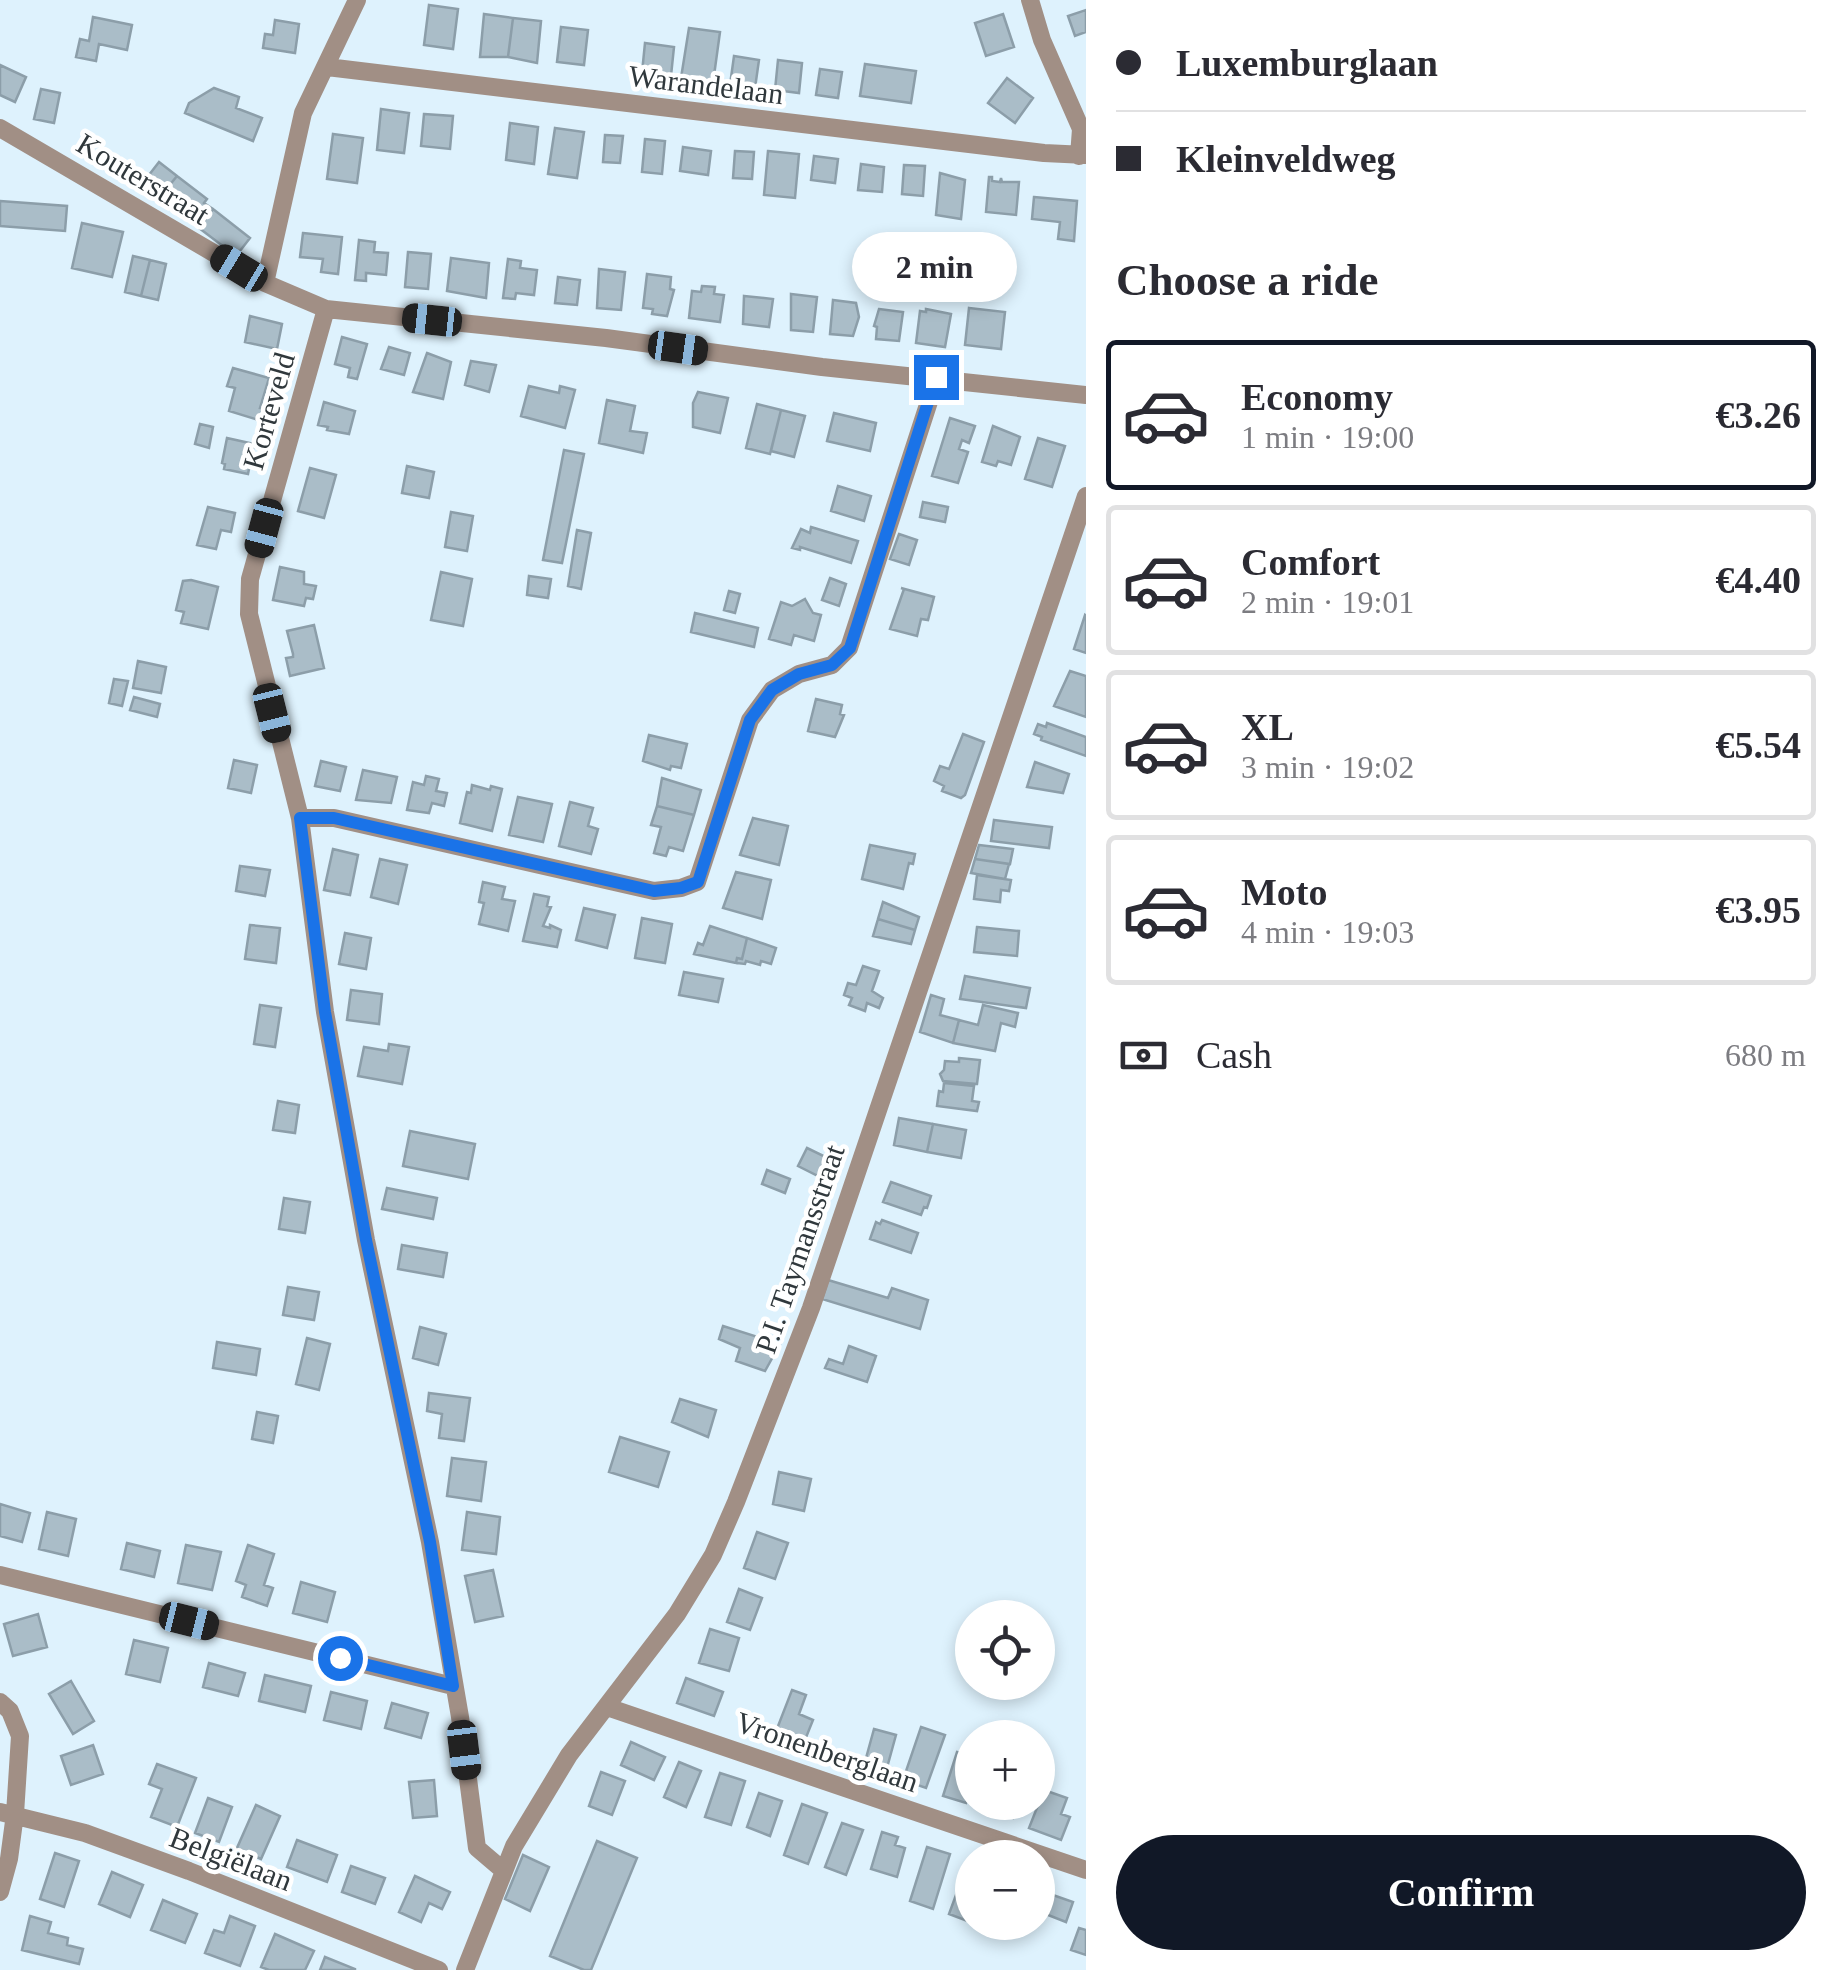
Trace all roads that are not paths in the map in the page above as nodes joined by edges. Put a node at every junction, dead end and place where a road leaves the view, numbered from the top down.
1 (357, 0) edge
2 (1030, 0) edge
3 (327, 67) junction
4 (0, 128) edge
5 (1083, 158) edge
6 (265, 283) junction
7 (326, 309) junction
8 (936, 377) junction
9 (1086, 394) edge
10 (1086, 496) edge
11 (300, 818) junction
12 (0, 1575) edge
13 (453, 1686) junction
14 (0, 1702) edge
15 (607, 1707) junction
16 (8, 1813) edge
17 (1086, 1870) edge
18 (504, 1871) junction
19 (0, 1892) edge
20 (438, 1970) edge
21 (465, 1970) edge

1 - 3 street
2 - 5 street
3 - 5 street, Warandelaan
3 - 6 street
4 - 6 street, Kouterstraat
6 - 7 street, Kouterstraat
7 - 8 street, Kouterstraat
7 - 11 street, Korteveld
8 - 9 street, Kouterstraat
8 - 11 street
10 - 15 street, P.I. Taymansstraat
11 - 13 street, Korteveld
12 - 13 street
13 - 18 street, Korteveld
14 - 16 street
15 - 17 street, Vronenberglaan
15 - 18 street, P.I. Taymansstraat
16 - 19 street
16 - 20 street, Belgiëlaan
18 - 21 street, P.I. Taymansstraat

